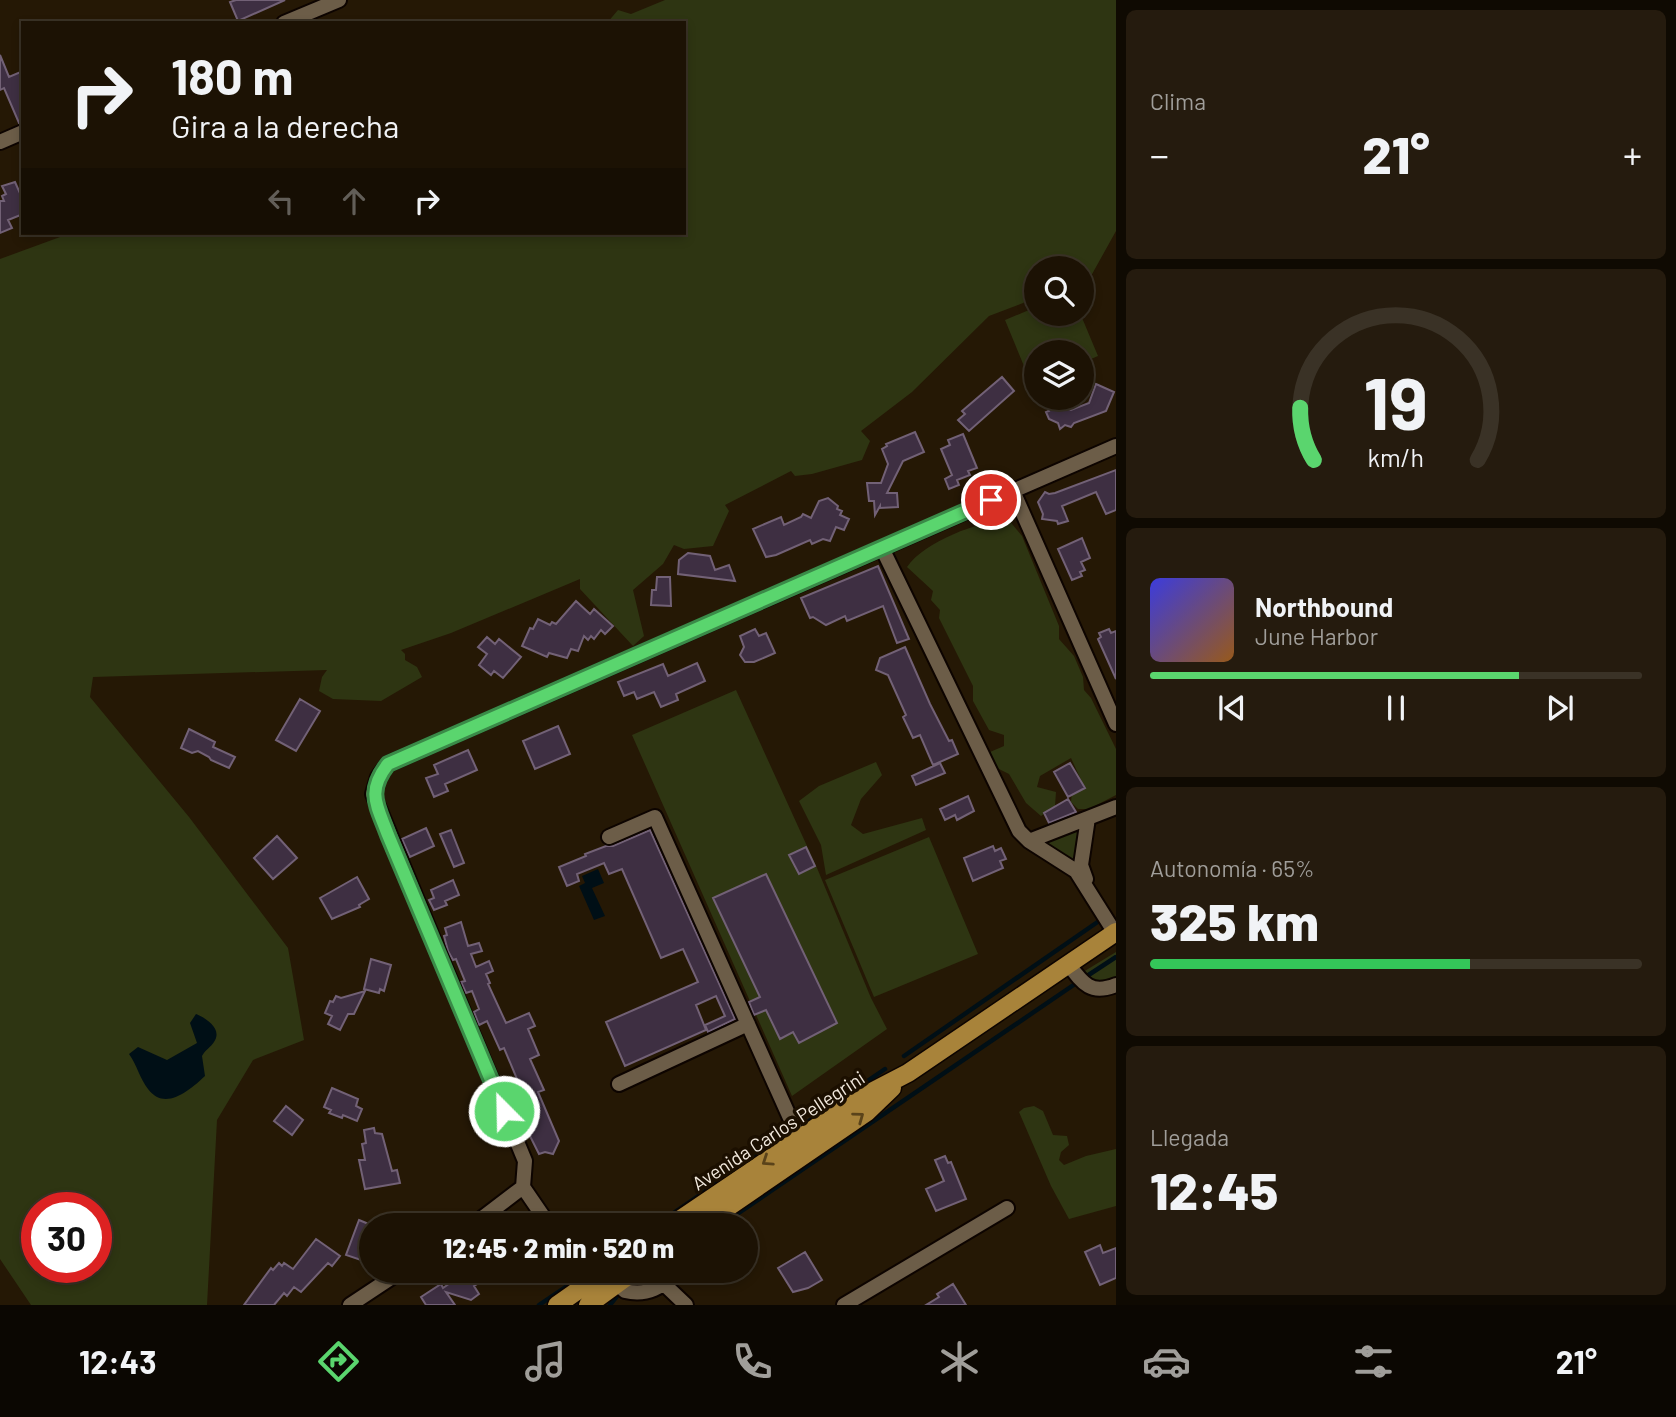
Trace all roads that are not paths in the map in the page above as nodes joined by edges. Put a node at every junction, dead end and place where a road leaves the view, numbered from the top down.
1 (339, 0) edge
2 (289, 21) edge
3 (21, 133) edge
4 (0, 142) edge
5 (1116, 446) edge
6 (1013, 491) junction
7 (882, 548) junction
8 (1116, 724) edge
9 (1116, 807) edge
10 (1088, 818) junction
11 (609, 837) dead end
12 (1029, 841) junction
13 (1088, 886) junction
14 (1116, 933) edge
15 (1069, 965) junction
16 (1116, 985) edge
17 (748, 1024) junction
18 (619, 1084) dead end
19 (802, 1147) junction
20 (523, 1187) junction
21 (1007, 1208) dead end
22 (489, 1213) edge
23 (541, 1213) edge
24 (692, 1213) edge
25 (717, 1213) edge
26 (383, 1283) edge
27 (618, 1283) edge
28 (665, 1285) joint
29 (589, 1289) edge
30 (350, 1305) edge
31 (557, 1305) edge
32 (686, 1305) edge
33 (844, 1305) edge

1 - 2 street
3 - 4 street
5 - 6 street
6 - 7 street
6 - 8 street
7 - 12 street
7 - 20 street
9 - 10 street
10 - 12 street
10 - 13 street
11 - 17 street
12 - 13 street
13 - 14 street
14 - 15 main road, Avenida Carlos Pellegrini
15 - 16 street
15 - 19 main road, Avenida Carlos Pellegrini
17 - 18 street
17 - 19 street
19 -> 24 main road, Avenida Carlos Pellegrini
19 - 25 main road, Avenida Carlos Pellegrini
20 - 22 street
20 - 23 street
21 - 33 street
26 - 30 street
27 - 28 street
28 - 32 street
29 - 31 main road

